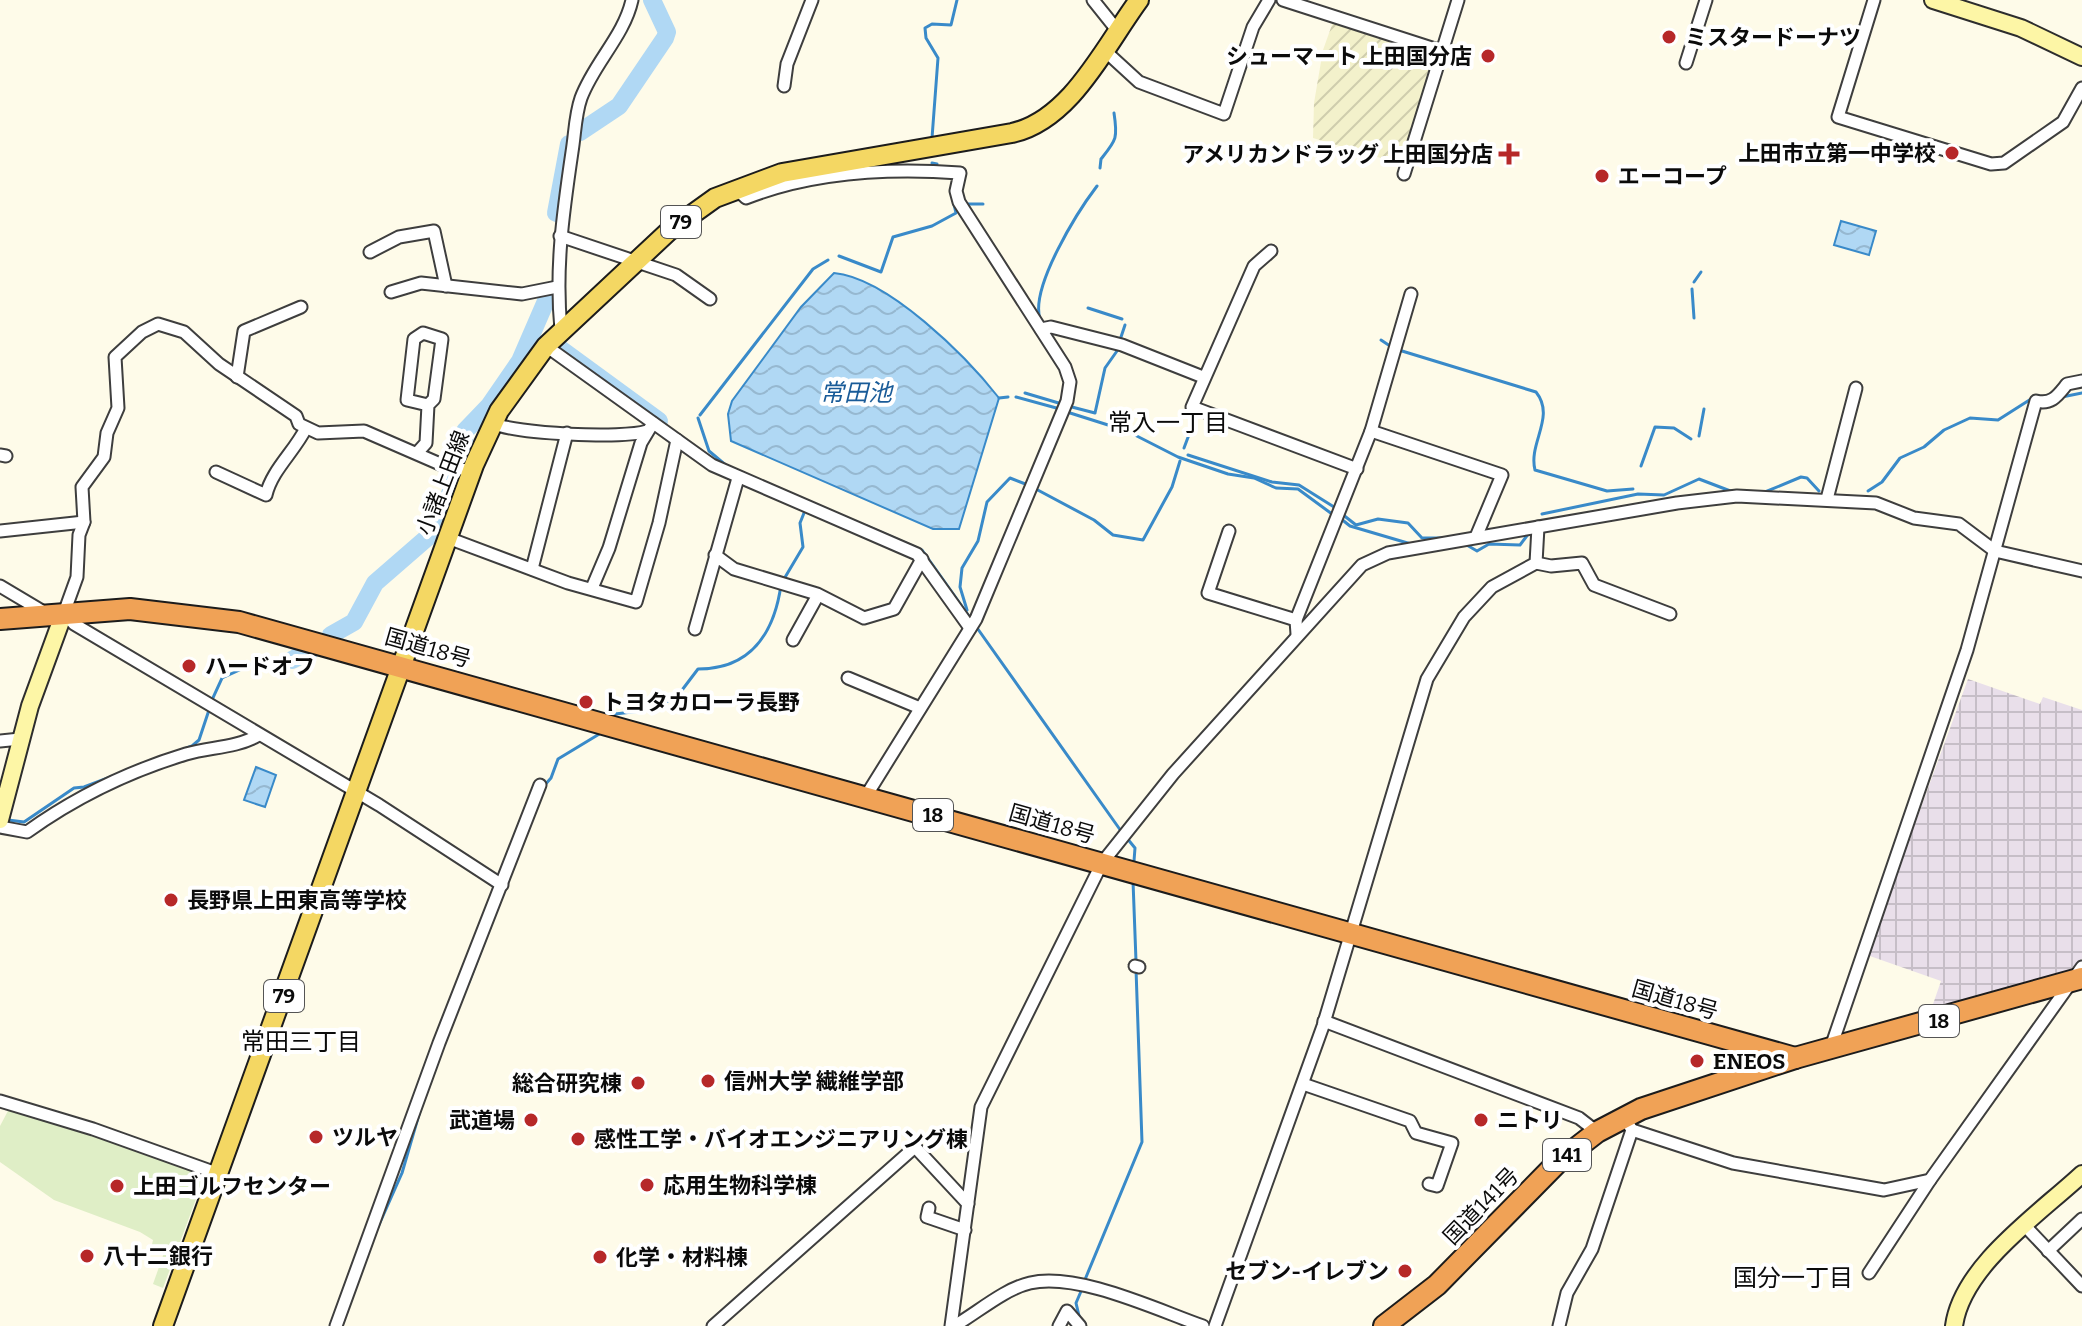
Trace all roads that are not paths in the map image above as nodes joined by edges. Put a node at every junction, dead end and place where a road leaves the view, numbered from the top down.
1 (632, 0) edge
2 (812, 0) edge
3 (1093, 0) edge
4 (1139, 0) edge
5 (1269, 0) edge
6 (1283, 0) edge
7 (1458, 0) edge
8 (1706, 0) edge
9 (1874, 0) edge
10 (1933, 0) edge
11 (1117, 30) junction
12 (1103, 49) junction
13 (1441, 51) junction
14 (2082, 57) edge
15 (1686, 63) dead end
16 (784, 86) dead end
17 (2082, 88) edge
18 (1404, 174) dead end
19 (736, 188) junction
20 (560, 236) junction
21 (1271, 251) dead end
22 (370, 252) dead end
23 (634, 262) junction
24 (446, 286) junction
25 (557, 287) junction
26 (391, 292) dead end
27 (1411, 294) dead end
28 (710, 299) dead end
29 (301, 307) dead end
30 (1041, 329) junction
31 (561, 330) junction
32 (546, 346) junction
33 (237, 377) junction
34 (1203, 377) junction
35 (2082, 381) edge
36 (1856, 388) dead end
37 (428, 405) junction
38 (493, 423) junction
39 (650, 427) junction
40 (306, 428) junction
41 (1371, 431) junction
42 (567, 433) junction
43 (677, 440) junction
44 (417, 453) junction
45 (1357, 469) junction
46 (471, 471) junction
47 (216, 472) dead end
48 (738, 478) junction
49 (1827, 499) junction
50 (84, 522) junction
51 (1538, 527) junction
52 (0, 531) edge
53 (1229, 531) dead end
54 (1476, 537) junction
55 (448, 538) junction
56 (1995, 551) junction
57 (715, 555) junction
58 (922, 559) junction
59 (1536, 563) junction
60 (532, 569) junction
61 (2082, 571) edge
62 (0, 586) edge
63 (592, 588) junction
64 (818, 595) junction
65 (55, 614) junction
66 (1670, 614) dead end
67 (0, 619) edge
68 (1296, 620) junction
69 (972, 624) junction
70 (695, 629) dead end
71 (1297, 634) junction
72 (793, 640) dead end
73 (403, 665) junction
74 (848, 678) dead end
75 (920, 708) junction
76 (257, 736) junction
77 (20, 739) junction
78 (0, 741) edge
79 (540, 785) dead end
80 (356, 794) junction
81 (866, 796) junction
82 (1, 820) edge
83 (1102, 863) junction
84 (502, 885) junction
85 (1349, 932) junction
86 (2082, 967) edge
87 (2075, 981) edge
88 (1324, 1021) junction
89 (1830, 1051) junction
90 (1795, 1058) junction
91 (1303, 1084) junction
92 (0, 1101) edge
93 (1628, 1124) junction
94 (1597, 1132) junction
95 (219, 1174) junction
96 (2082, 1174) edge
97 (1930, 1180) junction
98 (1429, 1184) dead end
99 (968, 1204) junction
100 (929, 1208) dead end
101 (2082, 1219) edge
102 (2026, 1227) junction
103 (965, 1230) junction
104 (2048, 1251) junction
105 (1869, 1273) dead end
106 (2082, 1286) edge
107 (163, 1326) edge
108 (336, 1326) edge
109 (713, 1326) edge
110 (953, 1326) edge
111 (1059, 1326) edge
112 (1080, 1326) edge
113 (1203, 1326) edge
114 (1215, 1326) edge
115 (1384, 1326) edge
116 (1559, 1326) edge
117 (1954, 1326) edge

1 - 20 street
2 - 16 street
3 - 11 street
4 - 11 main road, 小諸上田線 / 79
5 - 12 street
6 - 13 street
7 - 13 street
8 - 15 street
9 - 17 street
10 - 14 street
11 - 12 main road, 小諸上田線 / 79
12 - 19 main road, 小諸上田線 / 79
13 - 18 street
19 - 23 main road, 小諸上田線 / 79
19 - 30 street
20 - 23 street
20 - 25 street
21 - 34 street
22 - 24 street
23 - 28 street
23 - 31 main road, 小諸上田線 / 79
24 - 25 street
24 - 26 street
25 - 31 street
27 - 41 street
29 - 33 street
30 - 34 street
30 - 69 street
31 - 32 main road, 小諸上田線 / 79
32 - 38 main road, 小諸上田線 / 79
32 - 39 street
33 - 40 street
33 - 50 street
34 - 45 street
35 - 56 street
36 - 49 street
37 - 37 street
37 - 44 street
38 - 42 street
38 - 46 main road, 小諸上田線 / 79
39 - 42 street
39 - 43 street
39 - 63 street
40 - 44 street
40 - 47 street
41 - 45 street
41 - 54 street
42 - 60 street
43 - 48 street
43 - 63 street
44 - 46 street
45 - 68 street
46 - 55 main road, 小諸上田線 / 79
48 - 57 street
48 - 58 street
49 - 51 street
49 - 56 street
50 - 52 street
50 - 65 street
51 - 54 street
51 - 59 street
53 - 68 street
54 - 71 street
55 - 60 street
55 - 73 main road, 小諸上田線 / 79
56 - 61 street
56 - 89 street
57 - 64 street
57 - 70 street
58 - 64 street
58 - 69 street
59 - 66 street
59 - 85 street
60 - 63 street
62 - 65 street
64 - 72 street
65 - 67 highway, 国道18号 / 18
65 - 73 highway, 国道18号 / 18
65 - 76 street
65 - 77 street
68 - 71 street
69 - 75 street
71 - 83 street
73 - 80 main road, 小諸上田線 / 79
73 - 81 highway, 国道18号 / 18
74 - 75 street
75 - 81 street
76 - 80 street
76 - 82 street
77 - 78 street
77 - 82 street
79 - 84 street
80 - 84 street
80 - 95 main road, 小諸上田線 / 79
81 - 83 highway, 国道18号 / 18
83 - 85 highway, 国道18号 / 18
83 - 99 street
84 - 108 street
85 - 88 street
85 - 90 highway, 国道18号 / 18
86 - 87 street
87 - 89 highway, 国道18号 / 18
87 - 97 street
88 - 91 street
88 - 94 street
89 - 90 highway, 国道18号 / 18
90 - 93 highway, 国道141号 / 141
91 - 98 street
91 - 114 street
92 - 95 street
93 - 94 highway, 国道141号 / 141
93 - 97 street
93 - 116 street
94 - 115 highway, 国道141号 / 141
95 - 107 main road, 小諸上田線 / 79
96 - 102 street
97 - 105 street
99 - 103 street
99 - 109 street
100 - 103 street
101 - 104 street
102 - 104 street
102 - 117 street
103 - 110 street
104 - 106 street
110 - 113 street
111 - 112 street

